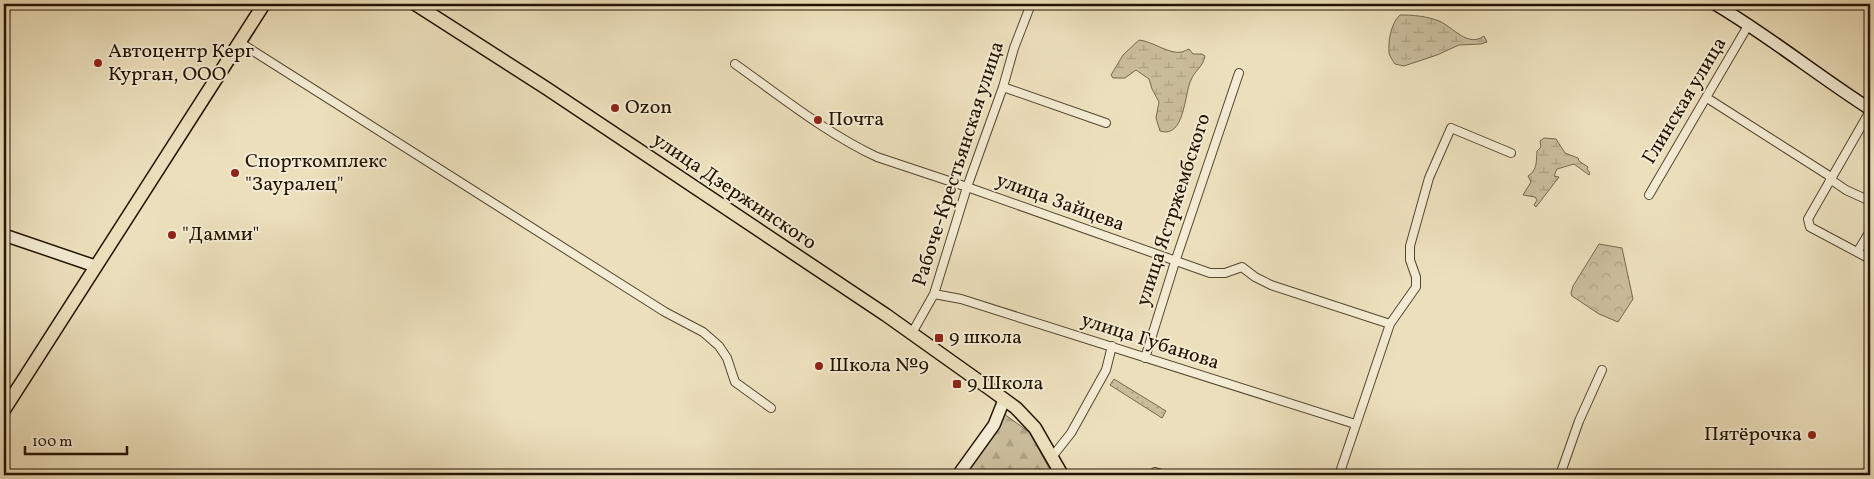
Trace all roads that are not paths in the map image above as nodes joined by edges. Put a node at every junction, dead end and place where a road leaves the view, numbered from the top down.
1 (264, 4) edge
2 (415, 4) edge
3 (1031, 4) edge
4 (1715, 4) edge
5 (1749, 24) junction
6 (239, 42) junction
7 (735, 64) dead end
8 (1239, 73) dead end
9 (1003, 87) junction
10 (1707, 98) junction
11 (1870, 110) edge
12 (1106, 123) dead end
13 (1511, 153) dead end
14 (1830, 178) junction
15 (967, 187) junction
16 (1649, 195) dead end
17 (1870, 201) edge
18 (1870, 231) edge
19 (4, 236) edge
20 (1858, 251) junction
21 (1870, 259) edge
22 (1175, 262) junction
23 (95, 266) junction
24 (934, 294) junction
25 (1390, 324) junction
26 (912, 333) junction
27 (1112, 346) junction
28 (1145, 358) junction
29 (1602, 370) dead end
30 (1004, 400) junction
31 (771, 408) dead end
32 (4, 410) edge
33 (1356, 424) junction
34 (1052, 457) junction
35 (1156, 472) dead end
36 (958, 475) edge
37 (1062, 475) edge
38 (1165, 475) edge
39 (1339, 475) edge
40 (1560, 475) edge

1 - 6 main road
2 - 26 main road, улица Дзержинского
3 - 9 street, Рабоче-Крестьянская улица
4 - 5 main road
5 - 10 street, Глинская улица
5 - 11 main road
6 - 23 main road
6 - 31 street
7 - 15 street, улица Зайцева
8 - 22 street, улица Ястржембского
9 - 12 street
9 - 15 street, Рабоче-Крестьянская улица
10 - 14 street
10 - 16 street, Глинская улица
11 - 14 street
13 - 25 street
14 - 17 street
14 - 20 street
15 - 22 street, улица Зайцева
15 - 24 street, Рабоче-Крестьянская улица
18 - 20 street
19 - 23 main road
20 - 21 street
22 - 25 street, улица Зайцева
22 - 28 street, улица Ястржембского
23 - 32 main road
24 - 26 street, Рабоче-Крестьянская улица
24 - 27 street, улица Губанова
25 - 33 street
26 - 30 main road, улица Дзержинского
27 - 28 street, улица Губанова
27 - 34 street
28 - 33 street, улица Губанова
29 - 40 street
30 - 34 main road, улица Дзержинского
30 - 36 main road
33 - 39 street
34 - 37 main road, улица Дзержинского
35 - 38 street

